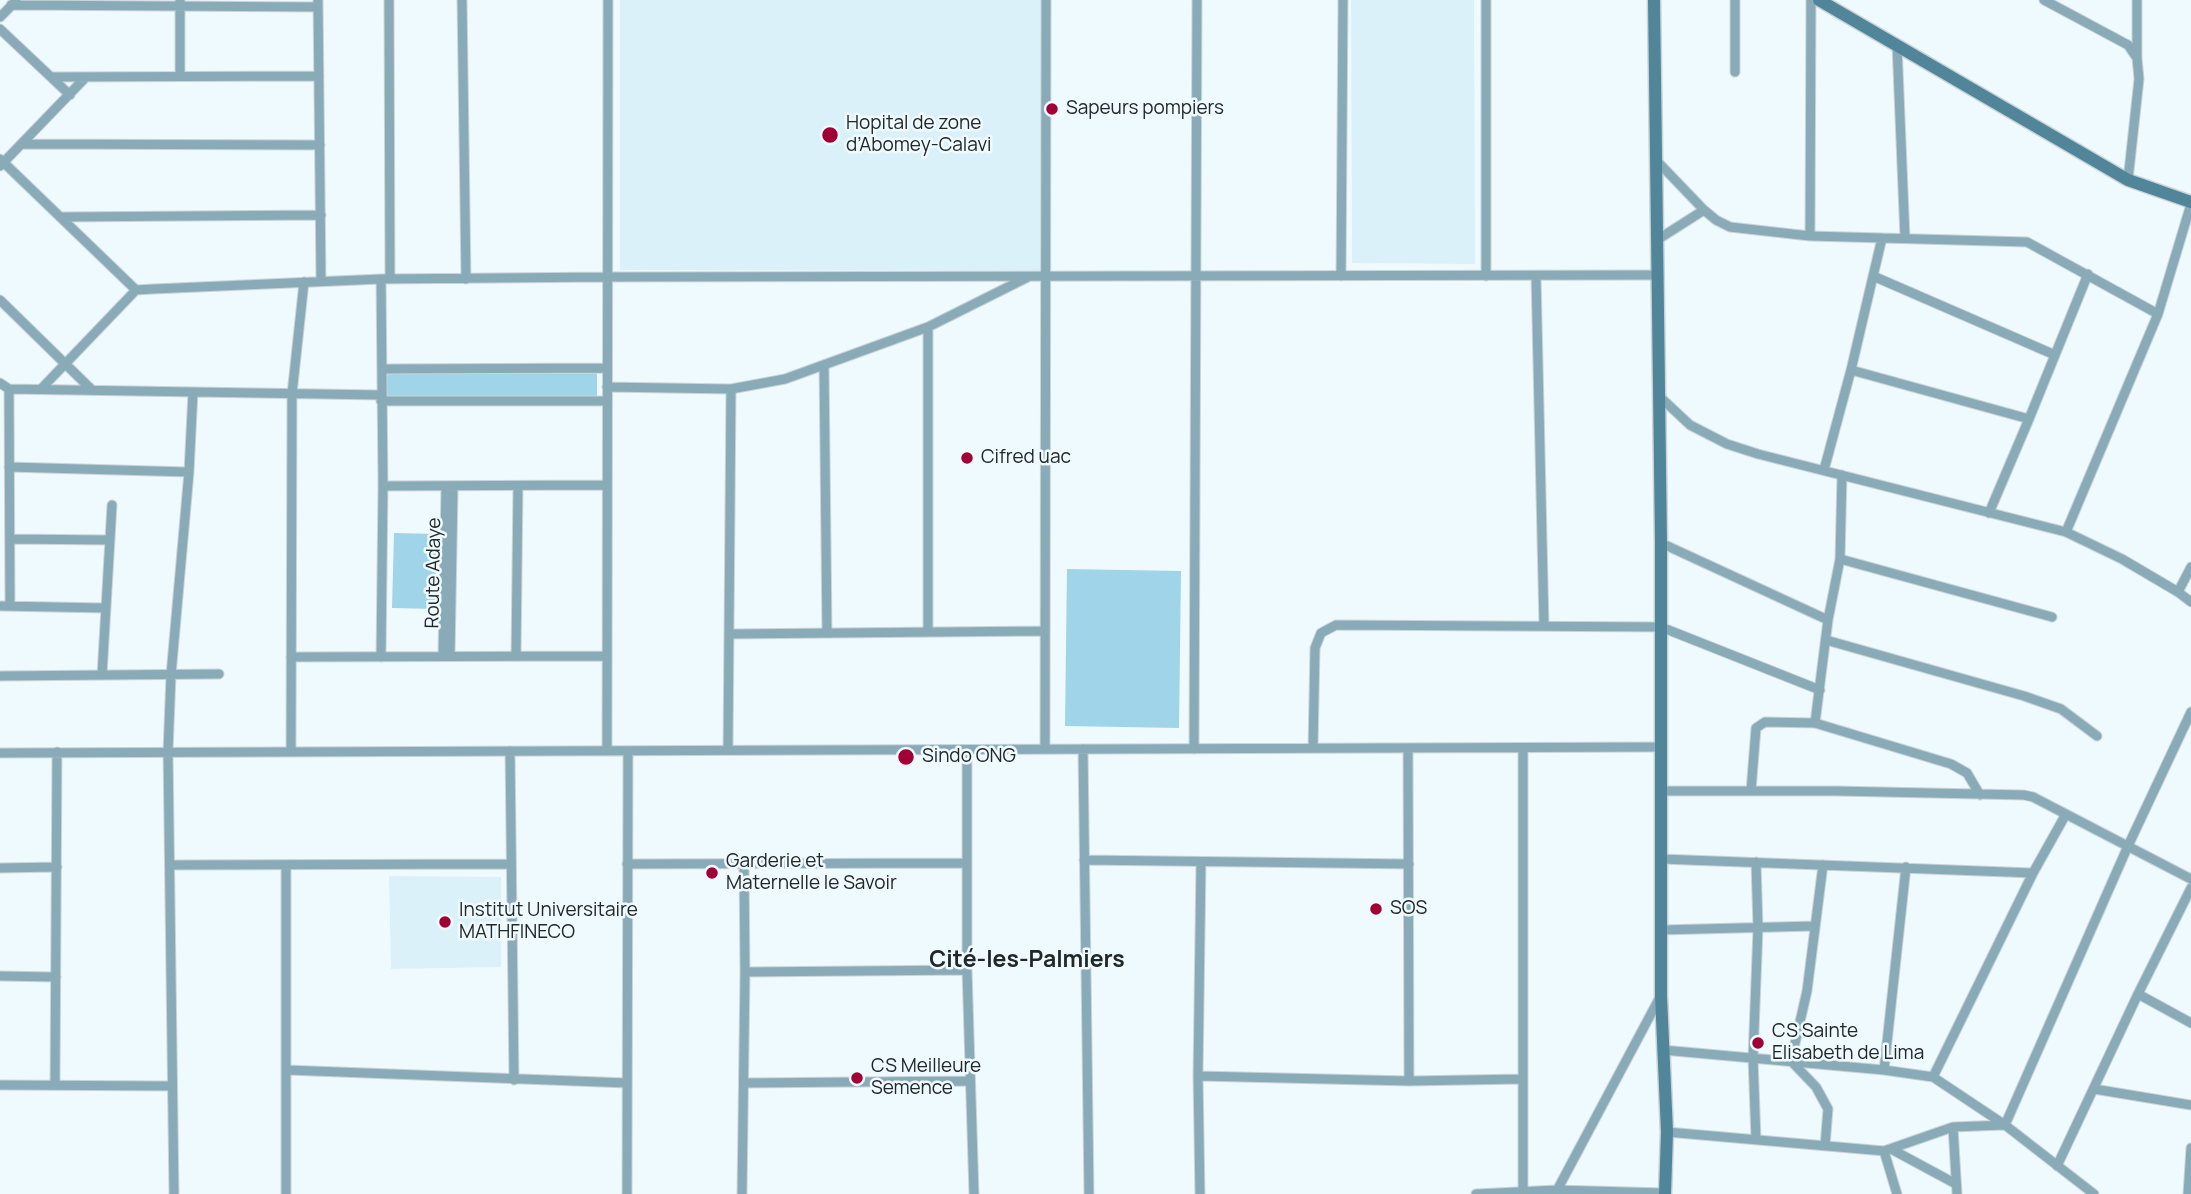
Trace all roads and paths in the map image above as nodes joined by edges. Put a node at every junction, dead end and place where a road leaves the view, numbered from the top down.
1 (389, 0) edge
2 (462, 0) edge
3 (608, 0) edge
4 (1046, 0) edge
5 (1196, 0) edge
6 (1343, 0) edge
7 (1486, 0) edge
8 (1654, 0) edge
9 (1734, 0) edge
10 (1811, 0) edge
11 (1819, 0) edge
12 (2044, 0) edge
13 (2137, 0) edge
14 (14, 3) edge
15 (180, 3) edge
16 (318, 3) edge
17 (0, 17) edge
18 (0, 29) edge
19 (1897, 45) junction
20 (2137, 58) junction
21 (1735, 72) dead end
22 (180, 76) junction
23 (319, 76) junction
24 (52, 77) junction
25 (86, 77) junction
26 (70, 95) junction
27 (22, 144) junction
28 (320, 145) junction
29 (1655, 159) junction
30 (1, 162) edge
31 (2128, 180) junction
32 (2191, 203) edge
33 (1704, 210) junction
34 (321, 215) junction
35 (60, 217) junction
36 (1810, 236) junction
37 (1882, 238) junction
38 (1905, 238) junction
39 (1657, 240) junction
40 (2088, 274) junction
41 (1196, 275) junction
42 (1536, 275) junction
43 (1658, 275) junction
44 (1029, 276) junction
45 (1046, 276) junction
46 (1341, 276) junction
47 (1486, 276) junction
48 (1873, 276) junction
49 (608, 277) junction
50 (385, 279) junction
51 (466, 279) junction
52 (321, 281) junction
53 (304, 282) junction
54 (136, 290) junction
55 (1, 301) edge
56 (2158, 314) junction
57 (928, 327) junction
58 (2055, 355) junction
59 (65, 364) junction
60 (824, 365) junction
61 (607, 368) junction
62 (382, 369) junction
63 (1851, 370) junction
64 (0, 383) edge
65 (607, 387) junction
66 (9, 389) junction
67 (41, 389) junction
68 (731, 389) junction
69 (92, 390) junction
70 (193, 392) junction
71 (292, 394) junction
72 (1659, 396) junction
73 (381, 398) junction
74 (607, 401) junction
75 (2029, 419) junction
76 (9, 467) junction
77 (1824, 470) junction
78 (189, 471) junction
79 (1842, 475) junction
80 (607, 485) junction
81 (383, 486) junction
82 (518, 486) junction
83 (449, 488) junction
84 (112, 505) dead end
85 (1989, 513) junction
86 (2066, 533) junction
87 (9, 539) junction
88 (110, 540) junction
89 (1661, 543) junction
90 (1840, 559) junction
91 (2191, 568) edge
92 (2178, 592) junction
93 (2191, 602) edge
94 (5, 606) edge
95 (106, 608) junction
96 (2052, 617) dead end
97 (1828, 620) junction
98 (1544, 625) junction
99 (1661, 627) junction
100 (1045, 631) junction
101 (929, 632) junction
102 (827, 633) junction
103 (729, 634) junction
104 (1826, 640) junction
105 (447, 656) junction
106 (516, 656) junction
107 (607, 656) junction
108 (291, 657) junction
109 (381, 657) junction
110 (219, 674) dead end
111 (102, 675) junction
112 (171, 675) junction
113 (0, 676) edge
114 (1820, 690) junction
115 (2191, 712) edge
116 (1815, 723) junction
117 (2097, 736) dead end
118 (1661, 747) junction
119 (1313, 748) junction
120 (1408, 748) junction
121 (1523, 748) junction
122 (1045, 749) junction
123 (1083, 749) junction
124 (1194, 749) junction
125 (728, 750) junction
126 (967, 750) junction
127 (510, 751) junction
128 (607, 751) junction
129 (628, 751) junction
130 (0, 752) edge
131 (57, 752) junction
132 (168, 752) junction
133 (291, 752) junction
134 (1660, 790) junction
135 (1751, 791) junction
136 (1980, 795) junction
137 (2066, 814) junction
138 (2128, 846) junction
139 (1661, 859) junction
140 (1084, 860) junction
141 (1201, 862) junction
142 (1756, 862) junction
143 (967, 863) junction
144 (511, 864) junction
145 (627, 864) junction
146 (744, 864) junction
147 (1409, 864) junction
148 (171, 865) junction
149 (286, 865) junction
150 (1823, 865) junction
151 (57, 867) junction
152 (1906, 867) junction
153 (0, 868) edge
154 (2032, 873) junction
155 (2191, 879) edge
156 (2191, 888) edge
157 (1815, 926) junction
158 (1758, 928) junction
159 (1661, 930) junction
160 (967, 970) junction
161 (745, 972) junction
162 (0, 976) edge
163 (56, 977) junction
164 (2138, 994) junction
165 (1661, 996) junction
166 (2191, 1023) edge
167 (1662, 1050) junction
168 (1754, 1058) junction
169 (1791, 1061) junction
170 (287, 1070) junction
171 (1884, 1070) junction
172 (1198, 1076) junction
173 (1933, 1077) junction
174 (1522, 1079) junction
175 (514, 1080) junction
176 (1409, 1080) junction
177 (970, 1081) junction
178 (627, 1083) junction
179 (744, 1083) junction
180 (0, 1085) edge
181 (55, 1085) junction
182 (172, 1086) junction
183 (2094, 1089) junction
184 (2191, 1105) edge
185 (2005, 1125) junction
186 (1953, 1127) junction
187 (1667, 1132) junction
188 (1756, 1139) junction
189 (1825, 1146) junction
190 (2191, 1148) edge
191 (1887, 1150) junction
192 (2057, 1166) junction
193 (1957, 1189) edge
194 (1523, 1191) junction
195 (1556, 1192) edge
196 (1665, 1193) edge
197 (174, 1194) edge
198 (286, 1194) edge
199 (627, 1194) edge
200 (741, 1194) edge
201 (974, 1194) edge
202 (1089, 1194) edge
203 (1200, 1194) edge
204 (1476, 1194) edge
205 (1896, 1194) edge
206 (2094, 1194) edge
207 (2188, 1194) edge

1 - 50 street
2 - 51 street
3 - 49 street
4 - 45 street
5 - 41 street
6 - 46 street
7 - 47 street
8 - 29 street
9 - 21 street
10 - 36 street
11 - 19 street
12 - 20 street
13 - 20 street
14 - 15 street
14 - 17 street
15 - 16 street
15 - 22 street
16 - 23 street
18 - 24 street
19 - 31 street
19 - 38 street
20 - 31 street
22 - 23 street
22 - 25 street
23 - 28 street
24 - 25 street
24 - 26 street
25 - 26 street
26 - 27 street
27 - 28 street
27 - 30 street
28 - 34 street
29 - 33 street
29 - 39 street
30 - 35 street
31 - 32 street
32 - 56 street
33 - 36 street
33 - 39 street
34 - 35 street
34 - 52 street
35 - 54 street
36 - 37 street
37 - 38 street
37 - 48 street
38 - 40 street
39 - 43 street
40 - 56 street
40 - 58 street
41 - 45 street
41 - 46 street
41 - 124 street
42 - 43 street
42 - 47 street
42 - 98 street
43 - 72 street
44 - 45 street
44 - 49 street
44 - 57 street
45 - 100 street
46 - 47 street
48 - 58 street
48 - 63 street
49 - 51 street
49 - 61 street
50 - 51 street
50 - 52 street
50 - 62 street
52 - 53 street
53 - 54 street
53 - 71 street
54 - 59 street
55 - 59 street
56 - 86 street
57 - 60 street
57 - 101 street
58 - 75 street
59 - 67 street
59 - 69 street
60 - 68 street
60 - 102 street
61 - 62 street
61 - 65 street
62 - 73 street
63 - 75 street
63 - 77 street
64 - 66 street
65 - 68 street
65 - 74 street
66 - 67 street
66 - 76 street
67 - 69 street
68 - 103 street
69 - 70 street
70 - 71 street
70 - 78 street
71 - 73 street
71 - 108 street
72 - 77 street
72 - 89 street
73 - 74 street
73 - 81 street
74 - 80 street
75 - 85 street
76 - 78 street
76 - 87 street
77 - 79 street
78 - 112 street
79 - 85 street
79 - 90 street
80 - 82 street
80 - 107 street
81 - 83 street
81 - 109 street
82 - 83 street
82 - 106 street
83 - 105 street
84 - 88 street
85 - 86 street
86 - 92 street
87 - 88 street
87 - 94 street
88 - 95 street
89 - 97 street
89 - 99 street
90 - 96 street
90 - 97 street
91 - 92 street
92 - 93 street
94 - 95 street
95 - 111 street
97 - 104 street
98 - 99 street
98 - 119 street
99 - 114 street
99 - 118 street
100 - 101 street
100 - 122 street
101 - 102 street
102 - 103 street
103 - 125 street
104 - 114 street
104 - 117 street
105 - 106 street
105 - 109 street
106 - 107 street
107 - 128 street
108 - 109 street
108 - 133 street
110 - 112 street
111 - 112 street
111 - 113 street
112 - 132 street
114 - 116 street
115 - 138 street
116 - 135 street
116 - 136 street
118 - 121 street
118 - 134 street
119 - 120 street
119 - 124 street
120 - 121 street
120 - 147 street
121 - 174 street
122 - 123 street
122 - 126 street
123 - 124 street
123 - 140 street
125 - 126 street
125 - 129 street
126 - 143 street
127 - 128 street
127 - 133 street
127 - 144 street
128 - 129 street
129 - 145 street
130 - 131 street
131 - 132 street
131 - 151 street
132 - 133 street
132 - 148 street
134 - 135 street
134 - 139 street
135 - 136 street
136 - 137 street
137 - 138 street
137 - 154 street
138 - 155 street
138 - 185 street
139 - 142 street
139 - 159 street
140 - 141 street
140 - 202 street
141 - 147 street
141 - 172 street
142 - 150 street
142 - 158 street
143 - 146 street
143 - 160 street
144 - 149 street
144 - 175 street
145 - 146 street
145 - 178 street
146 - 161 street
147 - 176 street
148 - 149 street
148 - 182 street
149 - 170 street
150 - 152 street
150 - 157 street
151 - 153 street
151 - 163 street
152 - 154 street
152 - 171 street
154 - 173 street
156 - 164 street
157 - 158 street
157 - 169 street
158 - 159 street
158 - 168 street
159 - 165 street
160 - 161 street
160 - 177 street
161 - 179 street
162 - 163 street
163 - 181 street
164 - 166 street
164 - 183 street
165 - 167 street
165 - 195 street
167 - 168 street
167 - 187 street
168 - 169 street
168 - 188 street
169 - 171 street
169 - 189 street
170 - 175 street
170 - 198 street
171 - 173 street
172 - 176 street
172 - 203 street
173 - 185 street
174 - 176 street
174 - 194 street
175 - 178 street
177 - 179 street
177 - 201 street
178 - 199 street
179 - 200 street
180 - 181 street
181 - 182 street
182 - 197 street
183 - 184 street
183 - 192 street
185 - 186 street
185 - 192 street
186 - 191 street
186 - 193 street
187 - 188 street
187 - 196 street
188 - 189 street
189 - 191 street
190 - 207 street
191 - 193 street
191 - 205 street
192 - 206 street
194 - 195 street
194 - 204 street
195 - 196 street

